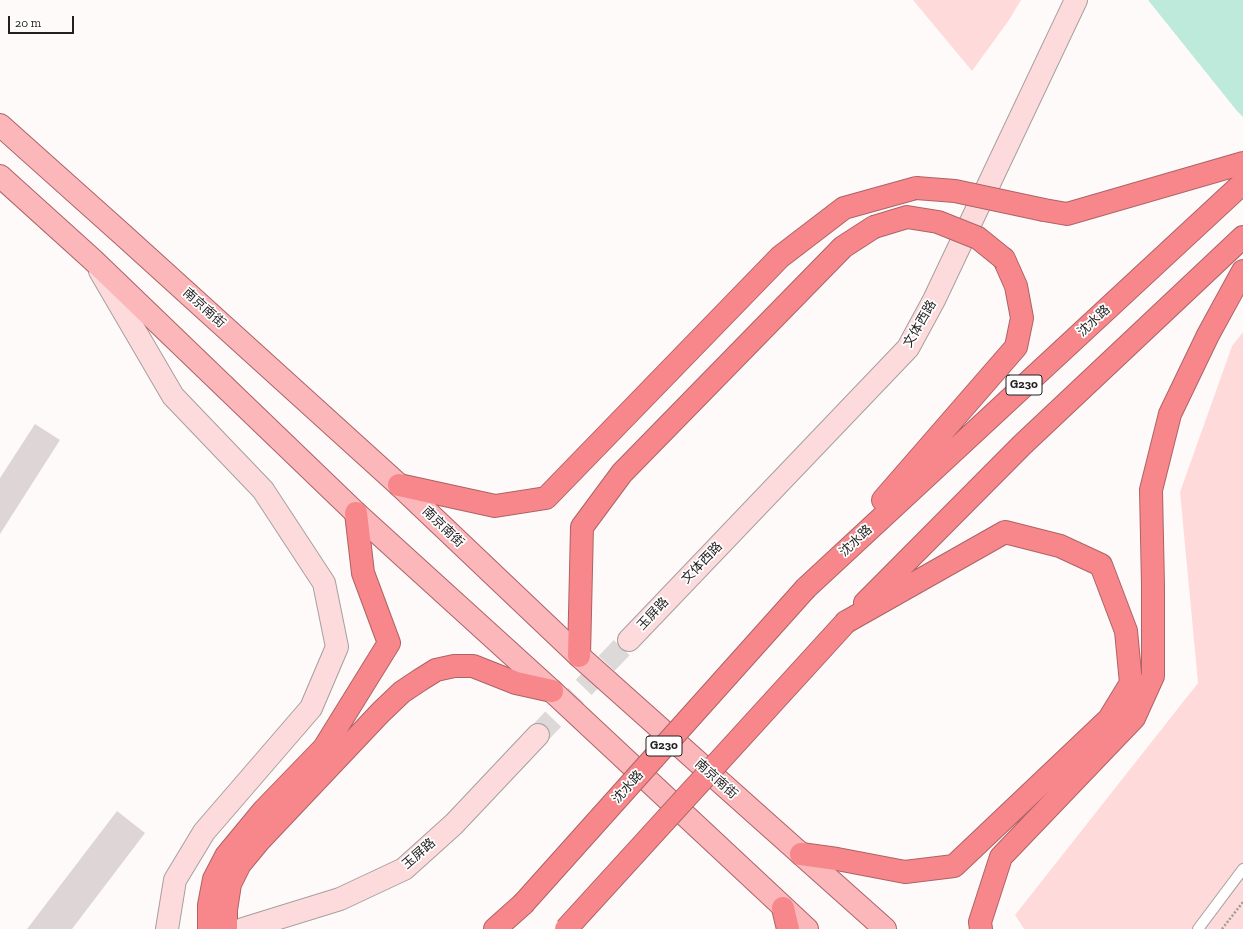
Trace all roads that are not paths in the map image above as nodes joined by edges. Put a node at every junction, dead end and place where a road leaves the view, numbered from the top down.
1 (1076, 0) edge
2 (0, 125) edge
3 (1243, 163) edge
4 (0, 176) edge
5 (1243, 183) edge
6 (1243, 237) edge
7 (93, 260) junction
8 (1243, 271) edge
9 (399, 485) junction
10 (356, 513) junction
11 (806, 588) junction
12 (678, 589) joint
13 (846, 622) junction
14 (629, 640) tunnel mouth
15 (579, 656) junction
16 (552, 691) junction
17 (538, 735) tunnel mouth
18 (801, 854) junction
19 (1243, 869) edge
20 (222, 882) junction
21 (523, 904) junction
22 (783, 908) junction
23 (167, 929) edge
24 (209, 929) edge
25 (226, 929) edge
26 (243, 929) edge
27 (495, 929) edge
28 (500, 929) edge
29 (566, 929) edge
30 (788, 929) edge
31 (807, 929) edge
32 (885, 929) edge
33 (981, 929) edge
34 (1198, 929) edge

1 - 12 street, 文体西路
2 - 9 main road, 南京南街
3 - 9 highway, bridge
4 - 7 main road
5 - 11 highway, 沈水路 / G230
6 - 13 highway
7 - 10 main road
7 - 23 street
8 - 33 highway
9 - 15 main road, 南京南街
10 - 16 main road
10 - 20 highway
11 - 15 highway, bridge
11 - 21 highway, 沈水路 / G230, bridge
12 - 14 street, 玉屏路
13 - 18 highway
13 - 29 highway, bridge
15 - 18 main road, 南京南街
16 - 20 highway
16 - 22 main road
17 - 26 street, 玉屏路
18 - 32 main road, 南京南街
19 - 34 lane
20 - 24 highway
20 - 25 highway
21 - 27 highway
21 - 28 highway, 沈水路 / G230
22 - 30 highway
22 - 31 main road

